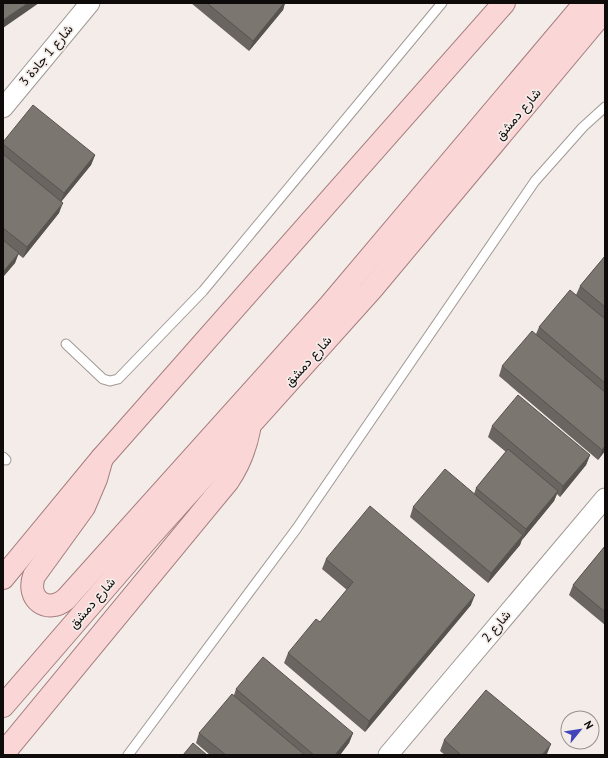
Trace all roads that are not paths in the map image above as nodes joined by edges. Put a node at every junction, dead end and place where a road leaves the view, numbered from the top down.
1 (90, 3) edge
2 (442, 3) edge
3 (504, 3) edge
4 (586, 3) edge
5 (605, 10) edge
6 (605, 107) edge
7 (3, 108) edge
8 (66, 344) dead end
9 (249, 427) junction
10 (102, 458) junction
11 (605, 498) edge
12 (3, 578) edge
13 (3, 706) edge
14 (3, 754) edge
15 (128, 755) edge
16 (388, 755) edge

1 - 7 street, شارع 1 جادة 3
2 - 8 lane
3 - 10 main road
4 - 10 main road
5 - 9 main road, شارع دمشق
6 - 15 lane
9 - 13 main road, شارع دمشق
9 - 14 main road
10 - 12 main road
11 - 16 street, شارع 2

